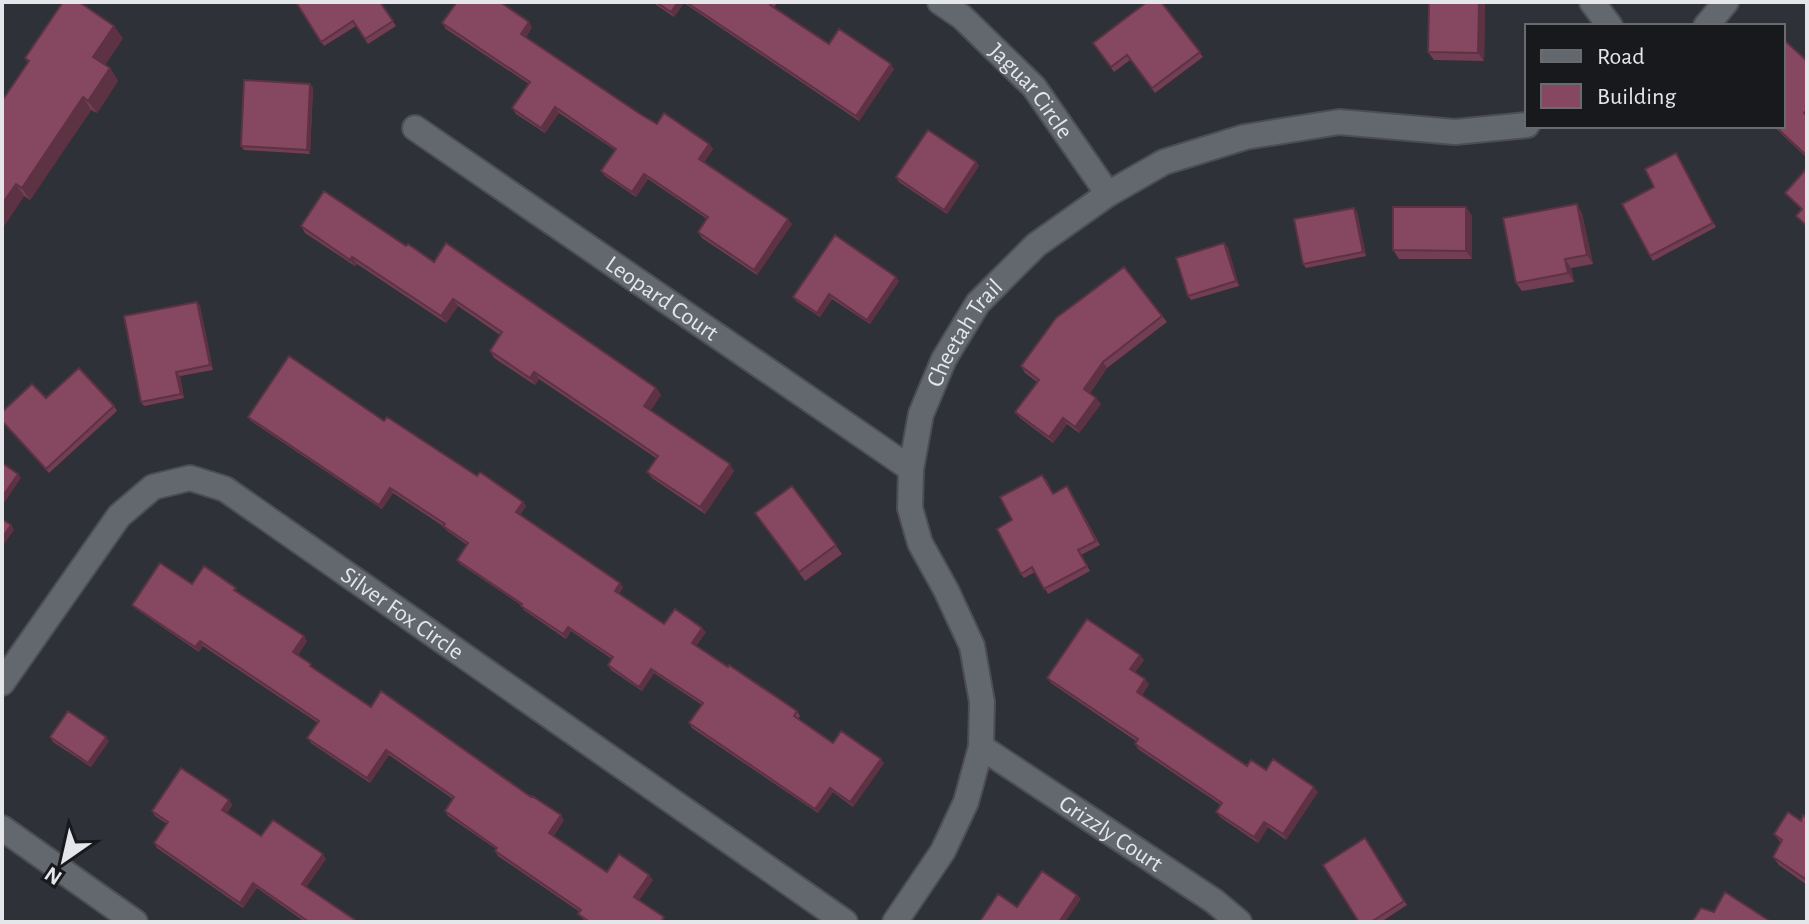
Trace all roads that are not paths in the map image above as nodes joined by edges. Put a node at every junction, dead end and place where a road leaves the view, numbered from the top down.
1 (940, 2) edge
2 (1592, 2) edge
3 (1726, 2) edge
4 (1608, 24) edge
5 (1708, 24) edge
6 (1525, 125) edge
7 (415, 128) dead end
8 (1108, 194) junction
9 (911, 469) junction
10 (2, 683) edge
11 (981, 747) junction
12 (2, 828) edge
13 (135, 922) edge
14 (845, 922) edge
15 (895, 922) edge
16 (1239, 922) edge

1 - 8 street, Jaguar Circle
2 - 4 street
3 - 5 street
6 - 8 street, Cheetah Trail
7 - 9 street, Leopard Court
8 - 9 street, Cheetah Trail
9 - 11 street, Cheetah Trail
10 - 14 street, Silver Fox Circle
11 - 15 street, Cheetah Trail
11 - 16 street, Grizzly Court
12 - 13 street

